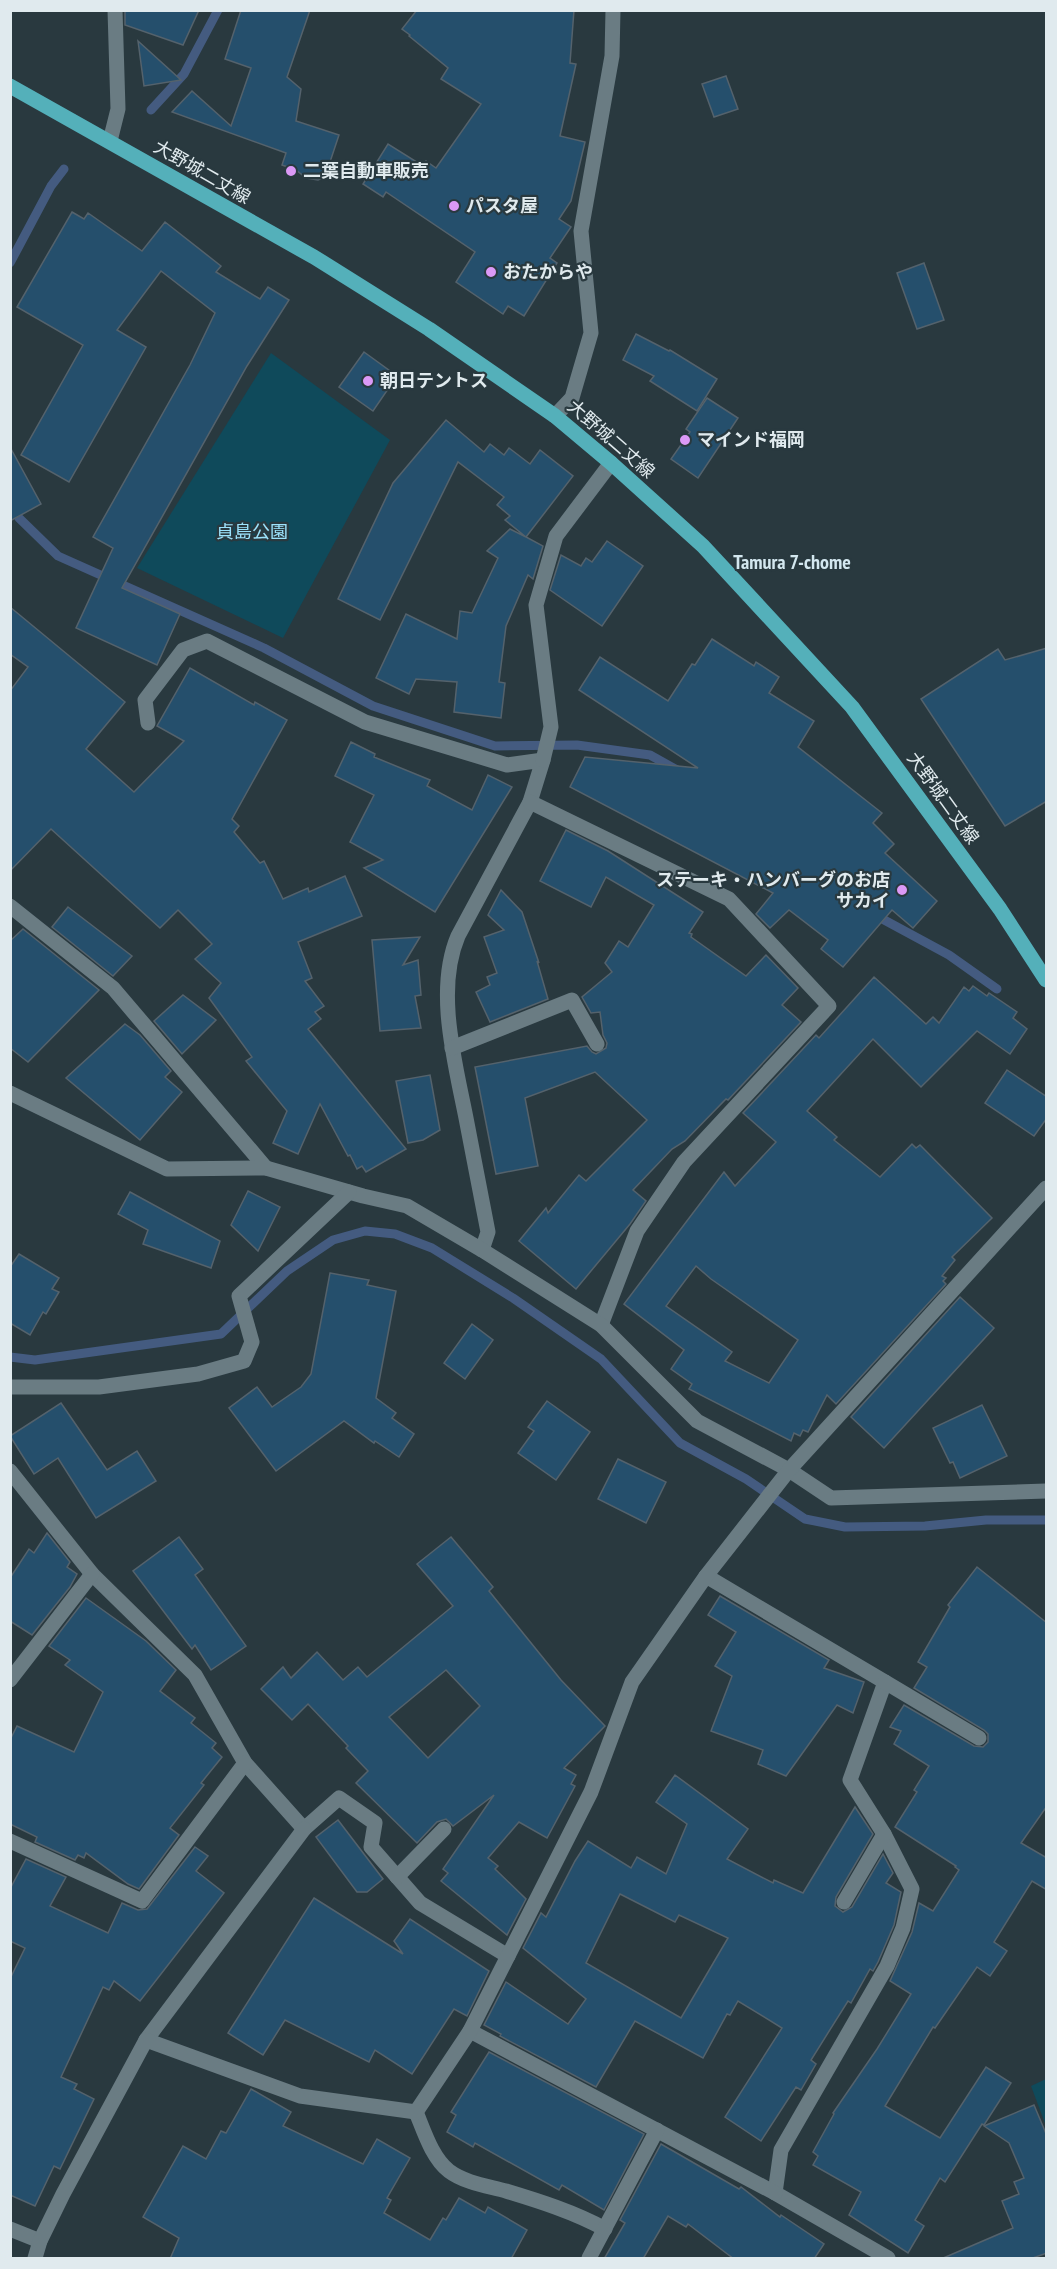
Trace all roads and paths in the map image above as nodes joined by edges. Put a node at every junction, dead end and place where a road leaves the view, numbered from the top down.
1 (115, 10) edge
2 (613, 10) edge
3 (10, 86) edge
4 (110, 141) junction
5 (555, 416) junction
6 (611, 463) junction
7 (148, 723) dead end
8 (543, 760) junction
9 (530, 802) junction
10 (10, 906) edge
11 (1047, 980) edge
12 (597, 1044) dead end
13 (452, 1048) junction
14 (10, 1093) edge
15 (266, 1168) junction
16 (1047, 1188) edge
17 (349, 1192) junction
18 (482, 1250) junction
19 (601, 1325) junction
20 (10, 1388) edge
21 (10, 1471) edge
22 (785, 1474) junction
23 (1047, 1491) edge
24 (92, 1574) junction
25 (706, 1576) junction
26 (10, 1680) edge
27 (885, 1682) junction
28 (979, 1738) dead end
29 (245, 1763) junction
30 (444, 1828) dead end
31 (304, 1829) junction
32 (884, 1834) junction
33 (10, 1841) edge
34 (397, 1877) junction
35 (844, 1902) dead end
36 (508, 1956) junction
37 (470, 2031) junction
38 (146, 2040) junction
39 (416, 2112) junction
40 (657, 2130) junction
41 (775, 2193) junction
42 (10, 2229) edge
43 (605, 2229) junction
44 (40, 2241) junction
45 (36, 2259) edge
46 (589, 2259) edge
47 (888, 2259) edge

1 - 4 street
2 - 5 street
3 - 4 main road, 大野城二丈線
4 - 5 main road, 大野城二丈線
5 - 6 main road, 大野城二丈線
6 - 8 street
6 - 11 main road, 大野城二丈線
7 - 8 street
8 - 9 street
9 - 13 street
9 - 19 street
10 - 15 street
12 - 13 street
13 - 18 street
14 - 15 street
15 - 17 street
16 - 22 street
17 - 18 street
17 - 20 street
18 - 19 street
19 - 22 street
21 - 24 street
22 - 23 street
22 - 25 street
24 - 26 street
24 - 29 street
25 - 27 street
25 - 36 street
27 - 28 street
27 - 32 street
29 - 31 street
29 - 33 street
30 - 34 street
31 - 34 street
31 - 38 street
32 - 35 street
32 - 41 street
34 - 36 street
36 - 37 street
37 - 39 street
37 - 40 street
38 - 39 street
38 - 44 street
39 - 43 street
40 - 41 street
40 - 43 street
41 - 47 street
42 - 44 street
43 - 46 street
44 - 45 street

